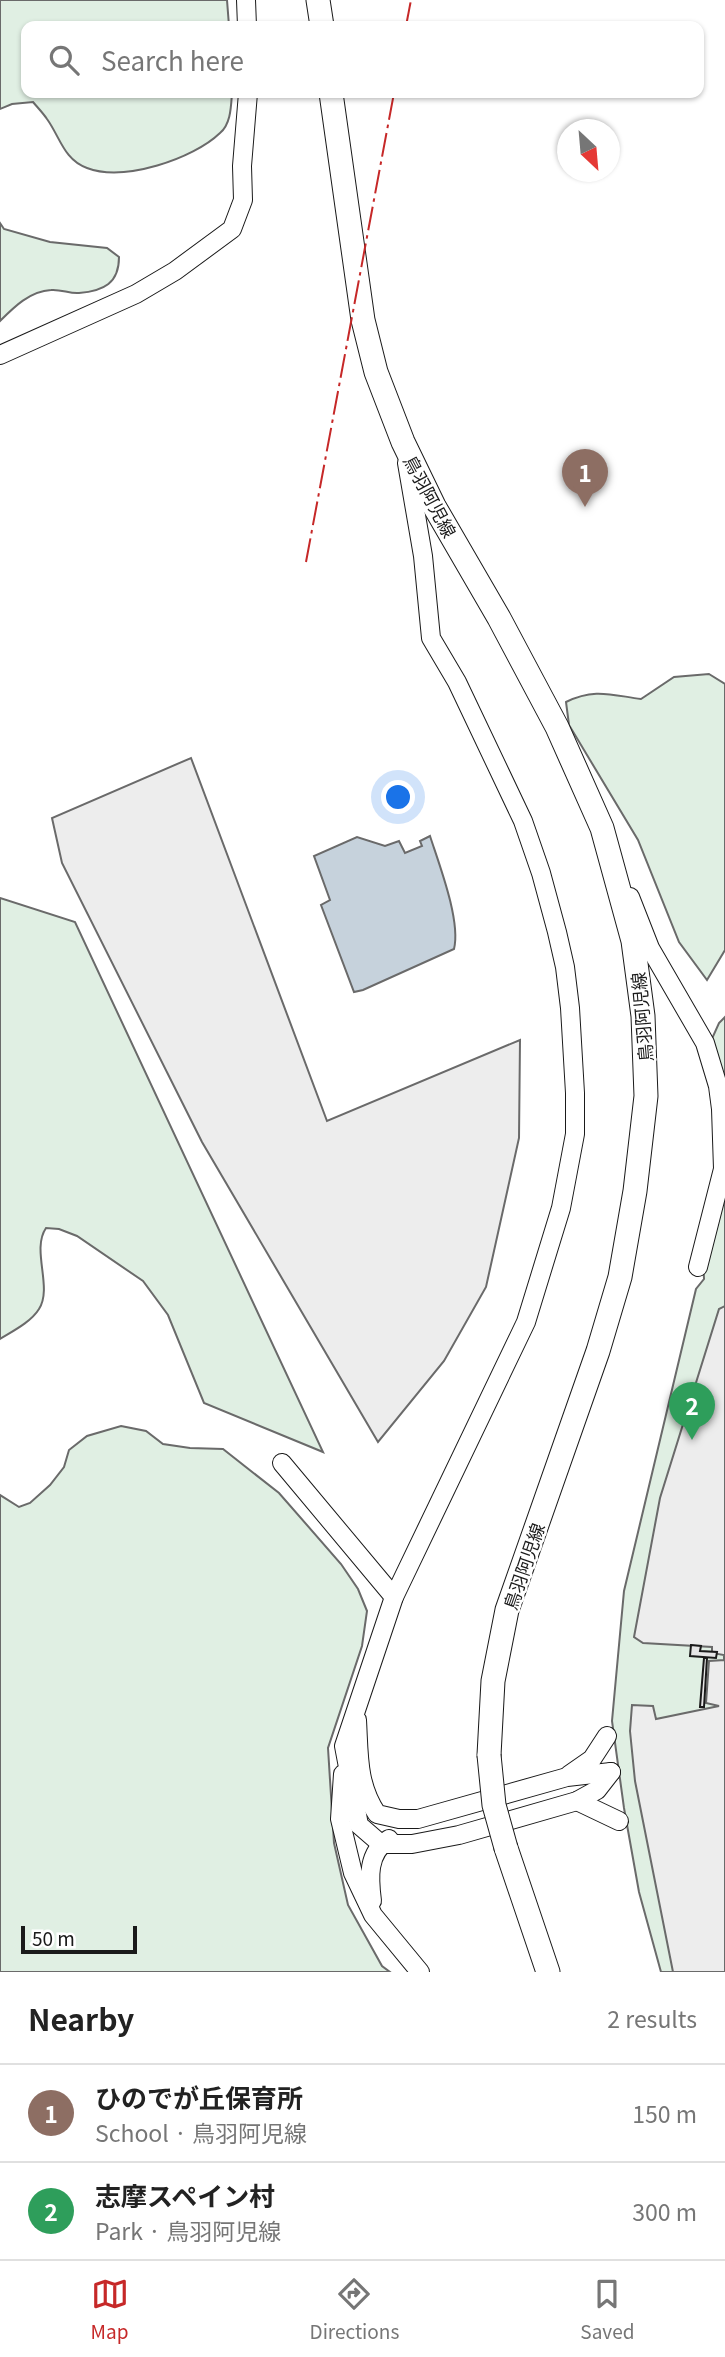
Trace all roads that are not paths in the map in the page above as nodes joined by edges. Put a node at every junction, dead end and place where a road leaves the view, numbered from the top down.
1 (246, 0) edge
2 (318, 0) edge
3 (247, 21) edge
4 (321, 21) edge
5 (248, 98) edge
6 (332, 98) edge
7 (0, 355) edge
8 (403, 442) junction
9 (603, 828) junction
10 (698, 1267) dead end
11 (282, 1462) dead end
12 (394, 1597) junction
13 (357, 1711) junction
14 (607, 1737) dead end
15 (344, 1746) junction
16 (567, 1777) junction
17 (577, 1801) junction
18 (418, 1819) junction
19 (619, 1821) dead end
20 (381, 1844) junction
21 (373, 1915) junction
22 (420, 1972) edge
23 (548, 1972) edge

1 - 3 street
2 - 4 main road
5 - 7 street
6 - 8 main road, 鳥羽阿児線
8 - 9 main road, 鳥羽阿児線
8 - 12 street
9 - 10 street
9 - 23 main road, 鳥羽阿児線, bridge
11 - 12 street
12 - 13 street
13 - 15 street
13 - 18 street
14 - 16 street
15 - 20 street
15 - 21 street
16 - 17 street
16 - 18 street
17 - 19 street
17 - 20 street
18 - 20 street
20 - 21 street
21 - 22 street

